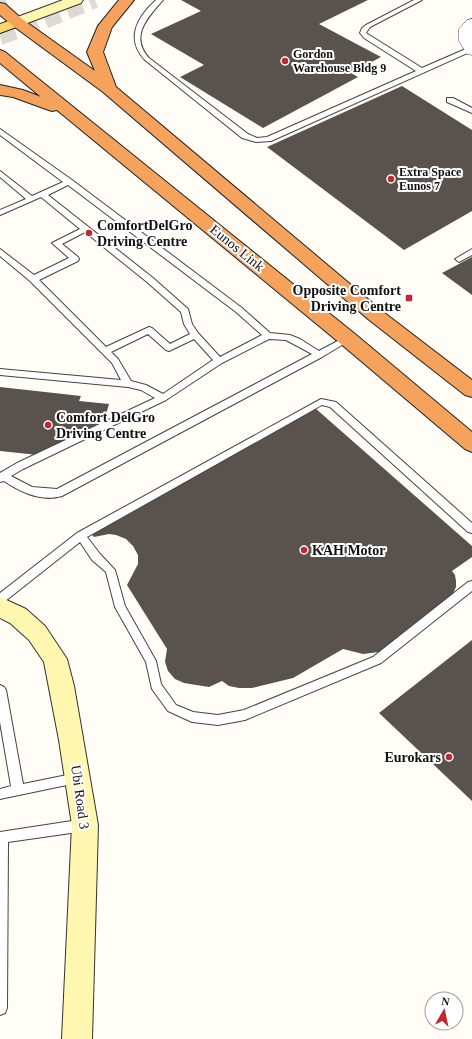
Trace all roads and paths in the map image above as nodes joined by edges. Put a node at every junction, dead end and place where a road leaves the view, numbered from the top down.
1 (76, 0) edge
2 (127, 0) edge
3 (160, 0) edge
4 (419, 0) edge
5 (0, 7) edge
6 (17, 22) junction
7 (0, 23) edge
8 (472, 23) edge
9 (0, 29) edge
10 (471, 50) edge
11 (0, 55) edge
12 (420, 70) junction
13 (109, 89) junction
14 (0, 90) edge
15 (450, 100) dead end
16 (472, 112) edge
17 (80, 120) junction
18 (0, 131) edge
19 (0, 173) edge
20 (8, 180) junction
21 (69, 182) junction
22 (0, 183) edge
23 (42, 194) junction
24 (31, 199) junction
25 (0, 213) edge
26 (86, 229) junction
27 (0, 252) edge
28 (472, 252) edge
29 (459, 259) dead end
30 (33, 279) junction
31 (195, 335) junction
32 (268, 336) junction
33 (348, 339) junction
34 (104, 351) junction
35 (319, 355) junction
36 (219, 361) junction
37 (0, 372) edge
38 (128, 384) junction
39 (472, 390) edge
40 (163, 398) junction
41 (472, 444) edge
42 (2, 477) edge
43 (472, 529) edge
44 (81, 536) junction
45 (472, 585) edge
46 (0, 599) edge
47 (0, 607) edge
48 (0, 690) edge
49 (77, 778) junction
50 (18, 790) junction
51 (0, 794) edge
52 (85, 825) junction
53 (1, 837) edge
54 (0, 1008) edge
55 (76, 1039) edge

1 - 6 street
2 - 13 highway
3 - 12 lane
4 - 12 lane
5 - 6 highway
6 - 7 main road
6 - 9 main road
6 - 13 highway
8 - 10 street
10 - 12 lane
11 - 17 highway, Eunos Link
13 - 39 highway
14 - 17 highway
15 - 16 lane
17 - 33 highway, Eunos Link
18 - 21 lane
19 - 20 lane
20 - 22 lane
20 - 24 lane
21 - 23 lane
21 - 32 lane
23 - 24 lane
23 - 26 lane
24 - 25 lane
26 - 30 lane
26 - 31 lane
27 - 30 lane
28 - 29 lane
30 - 34 lane
31 - 34 lane
31 - 36 lane
32 - 35 lane
32 - 36 lane
33 - 35 lane
33 - 41 highway, Eunos Link
34 - 38 lane
35 - 42 lane
36 - 40 lane
37 - 38 lane
38 - 40 lane
40 - 42 lane
43 - 44 lane
44 - 45 lane
44 - 46 lane
47 - 49 street, Ubi Road 3
48 - 50 lane
49 - 50 lane
49 - 52 street, Ubi Road 3
50 - 51 lane
52 - 53 lane
52 - 55 street, Ubi Road 3
53 - 54 lane

